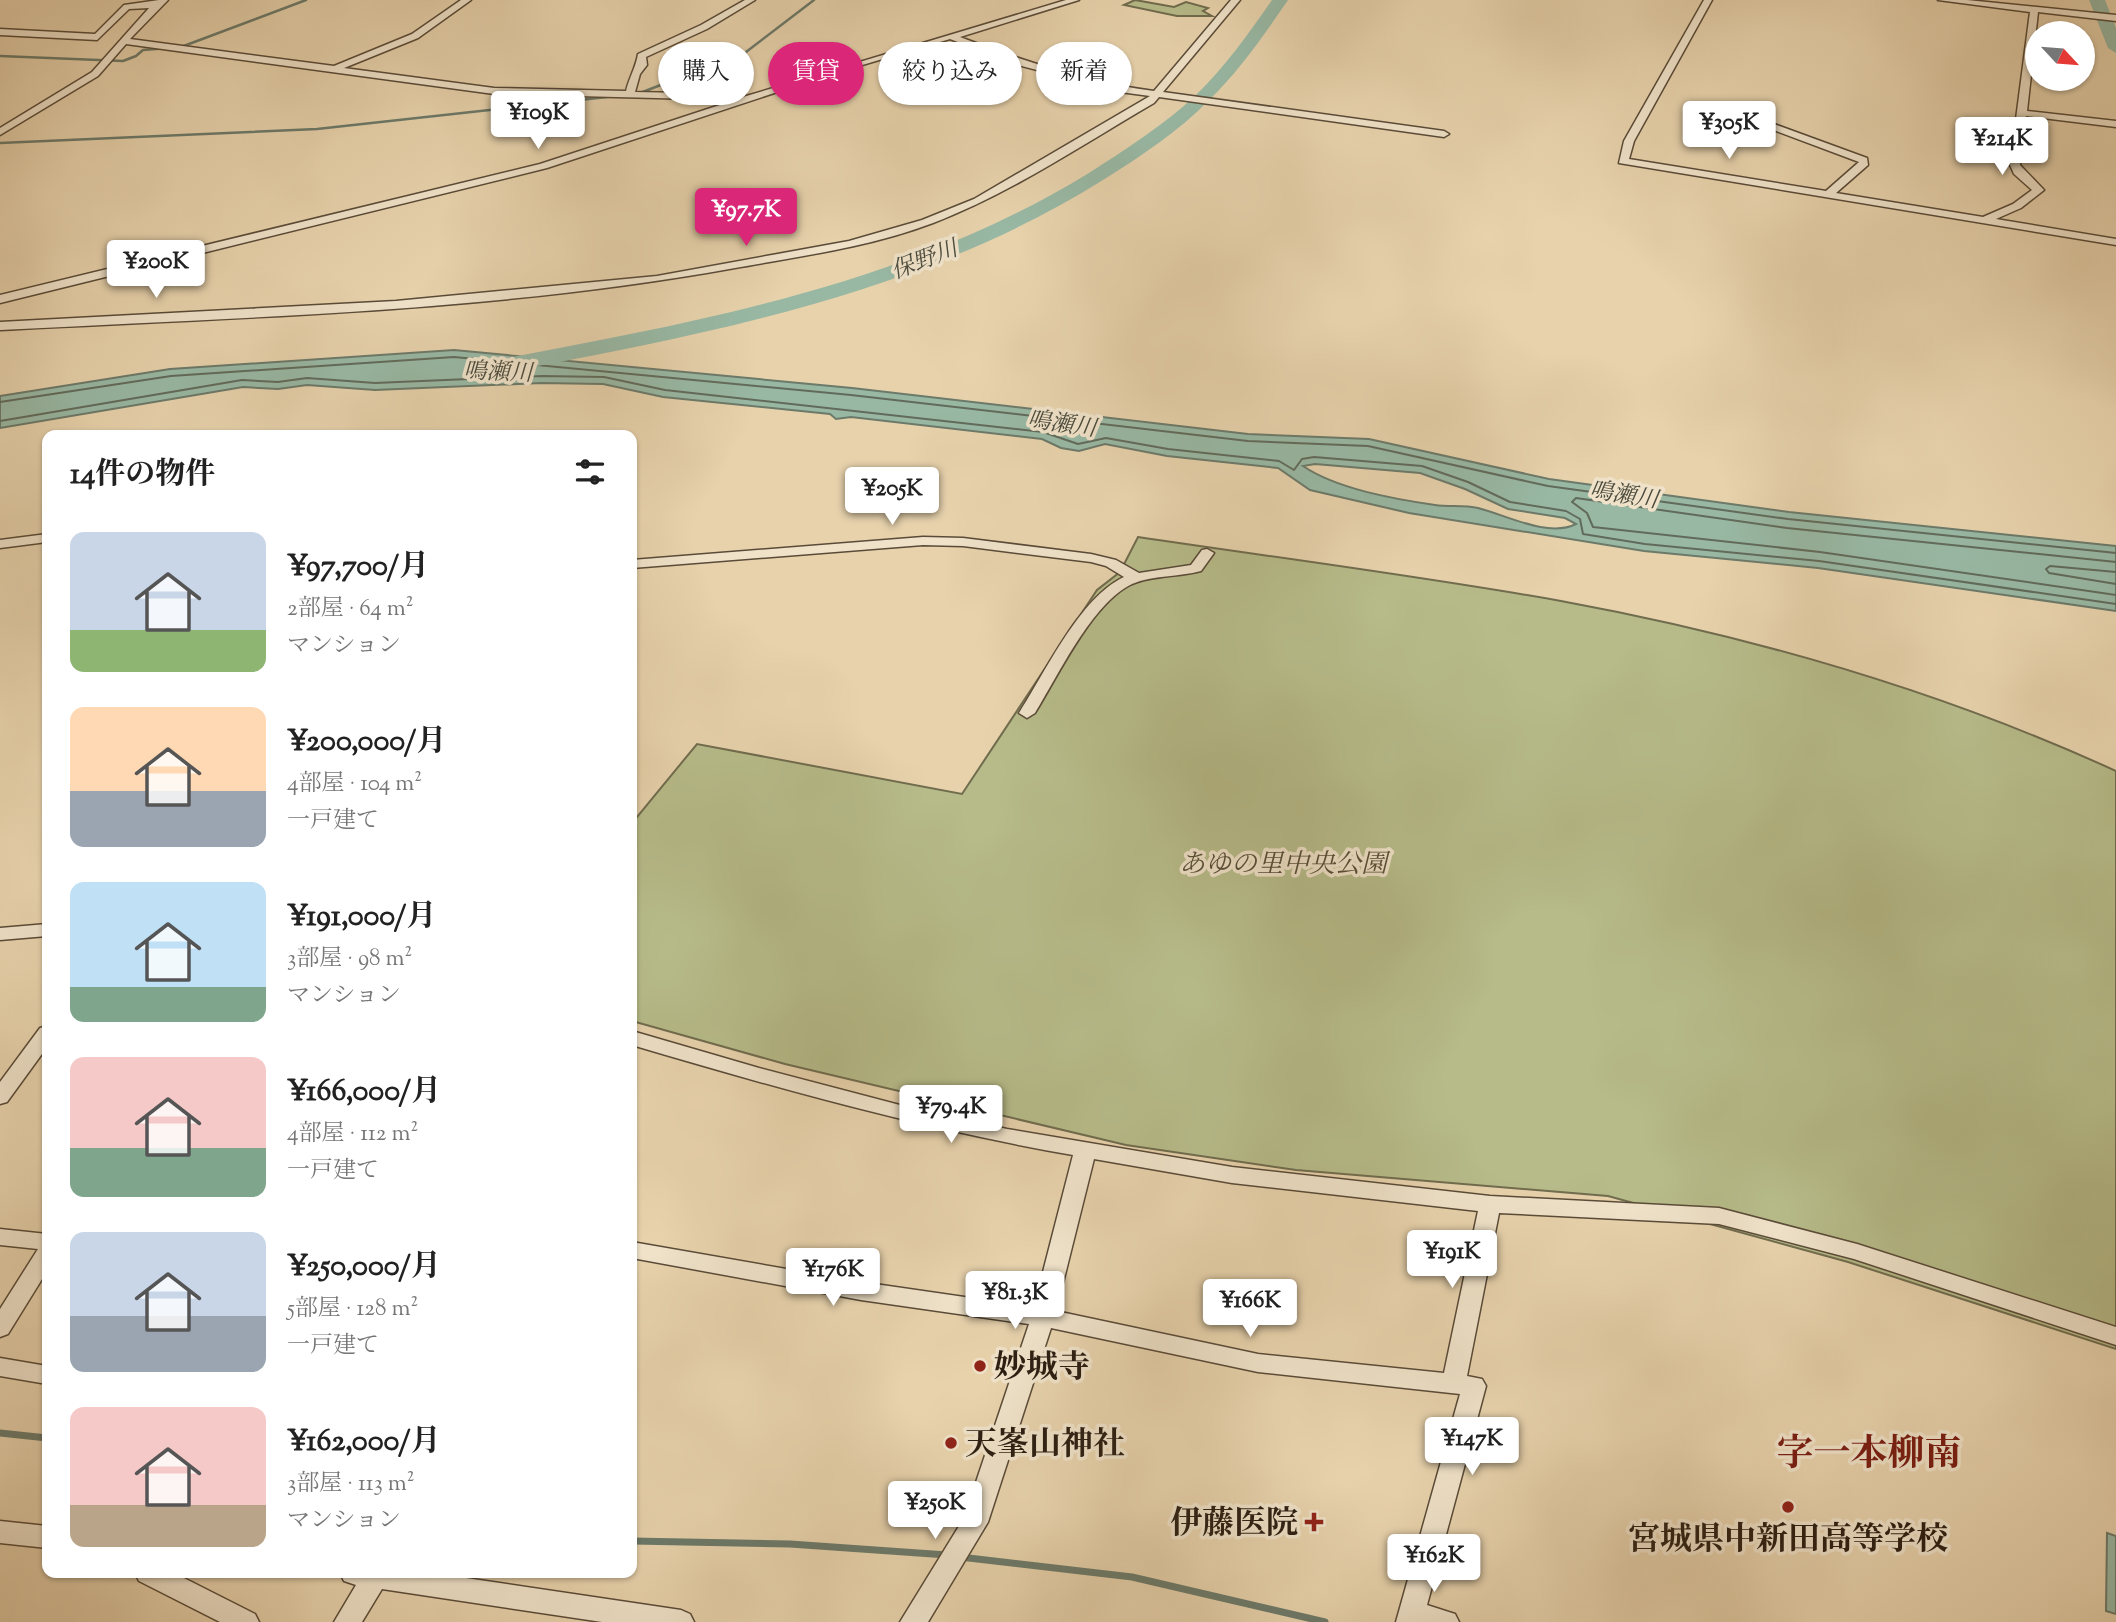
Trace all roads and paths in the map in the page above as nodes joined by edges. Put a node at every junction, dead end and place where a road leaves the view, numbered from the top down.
1 (467, 0) edge
2 (751, 0) edge
3 (1075, 0) edge
4 (1236, 0) edge
5 (1708, 0) edge
6 (1942, 0) edge
7 (161, 2) edge
8 (2034, 9) junction
9 (2116, 18) edge
10 (0, 32) edge
11 (950, 36) junction
12 (126, 41) junction
13 (335, 68) junction
14 (630, 94) junction
15 (658, 95) edge
16 (1157, 95) junction
17 (754, 96) edge
18 (727, 105) edge
19 (2022, 113) junction
20 (1766, 124) dead end
21 (2116, 124) edge
22 (0, 132) edge
23 (1444, 134) dead end
24 (1830, 193) junction
25 (1986, 219) junction
26 (2116, 242) edge
27 (0, 299) edge
28 (0, 326) edge
29 (42, 539) edge
30 (0, 544) edge
31 (1207, 553) dead end
32 (637, 564) edge
33 (1136, 578) junction
34 (1027, 713) dead end
35 (42, 930) edge
36 (0, 934) edge
37 (637, 1039) edge
38 (42, 1040) edge
39 (0, 1097) edge
40 (1085, 1150) junction
41 (1490, 1204) junction
42 (0, 1237) edge
43 (42, 1241) edge
44 (637, 1251) edge
45 (42, 1261) edge
46 (1043, 1317) junction
47 (0, 1328) edge
48 (2116, 1336) edge
49 (0, 1367) edge
50 (42, 1374) edge
51 (1454, 1382) junction
52 (0, 1532) edge
53 (42, 1536) edge
54 (158, 1578) edge
55 (367, 1578) edge
56 (395, 1578) edge
57 (1409, 1617) edge
58 (246, 1622) edge
59 (347, 1622) edge
60 (681, 1622) edge
61 (913, 1622) edge
62 (1446, 1622) edge

1 - 13 street
2 - 14 street
3 - 11 street
4 - 16 street
5 - 24 street
6 - 8 street
7 - 10 street
7 - 12 street
8 - 9 street
8 - 19 street
11 - 16 street
11 - 17 street
12 - 13 street
12 - 22 street
13 - 14 street
14 - 15 street
16 - 23 street
16 - 28 street
18 - 27 street
19 - 21 street
19 - 25 street
20 - 24 street
24 - 25 street
25 - 26 street
29 - 30 street
31 - 33 street
32 - 33 street
33 - 34 street
35 - 36 street
37 - 40 street
38 - 39 street
40 - 41 street
40 - 46 street
41 - 48 street
41 - 51 street
42 - 43 street
44 - 46 street
45 - 47 street
46 - 51 street
46 - 61 street
49 - 50 street
51 - 57 street
52 - 53 street
54 - 58 street
55 - 59 street
56 - 60 street
57 - 62 street

